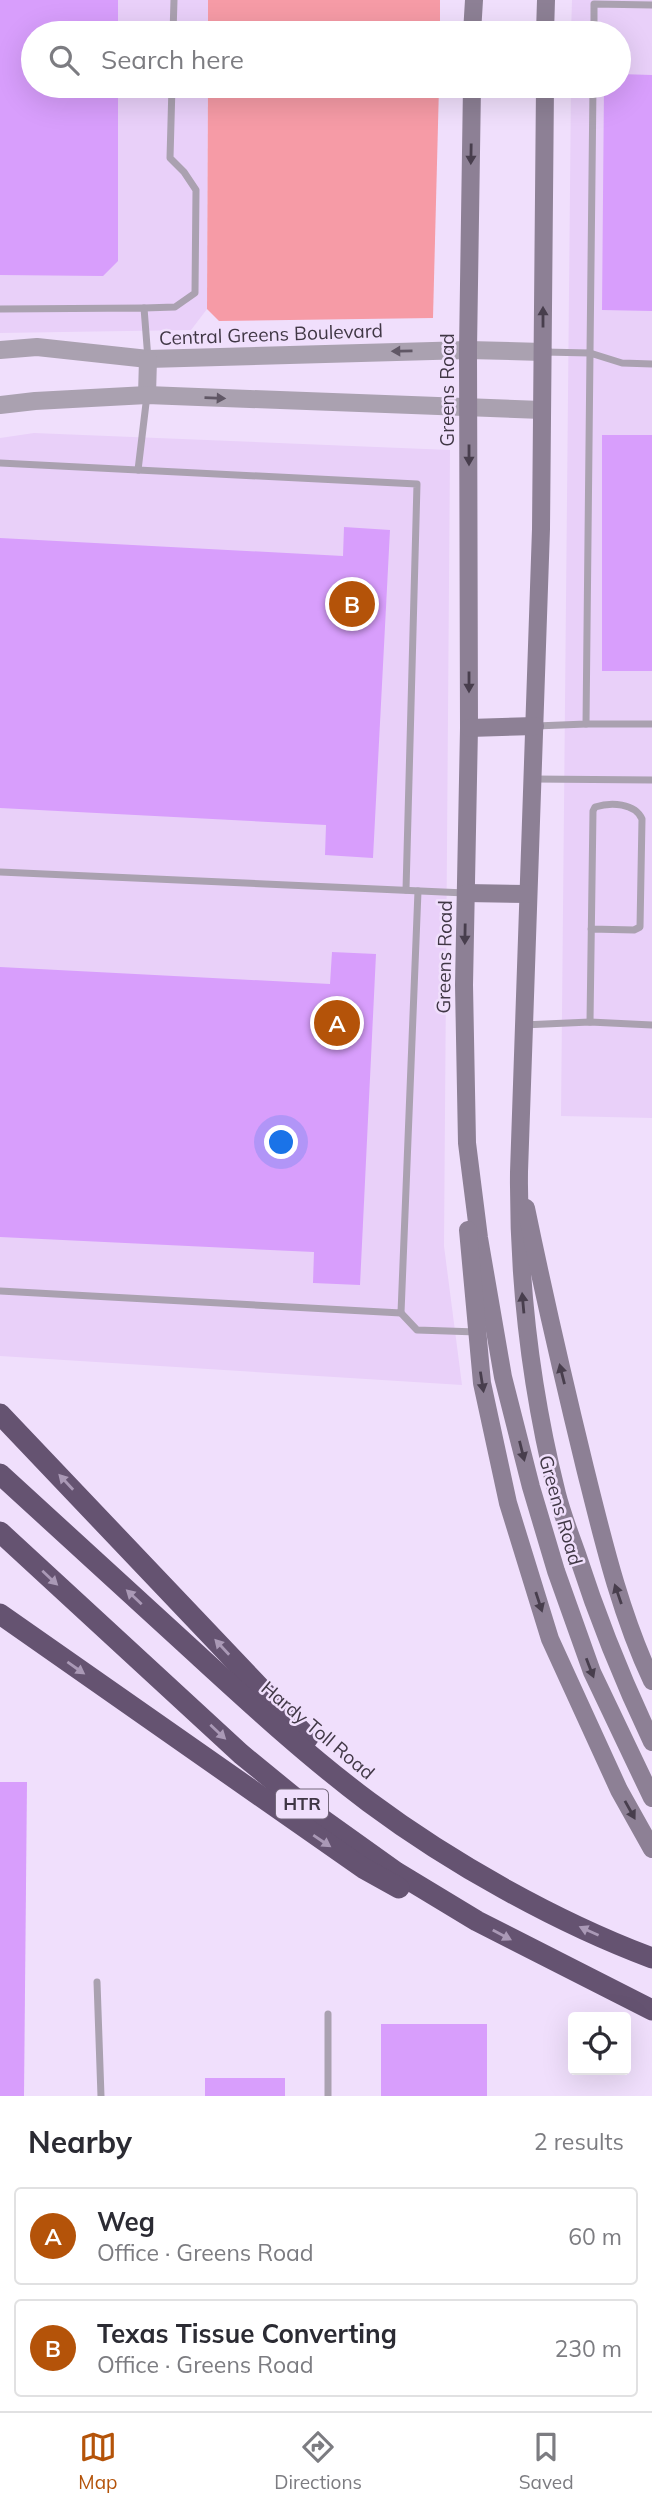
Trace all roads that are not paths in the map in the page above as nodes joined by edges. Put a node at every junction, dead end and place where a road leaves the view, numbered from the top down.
1 (174, 0) edge
2 (474, 0) edge
3 (546, 0) edge
4 (652, 5) edge
5 (173, 21) edge
6 (473, 21) edge
7 (545, 21) edge
8 (594, 21) edge
9 (172, 98) edge
10 (472, 98) edge
11 (545, 98) edge
12 (593, 98) edge
13 (144, 308) junction
14 (0, 309) edge
15 (0, 350) edge
16 (468, 350) junction
17 (543, 352) junction
18 (590, 353) junction
19 (148, 359) junction
20 (652, 364) edge
21 (147, 395) junction
22 (0, 405) edge
23 (468, 407) junction
24 (542, 410) junction
25 (0, 463) edge
26 (138, 470) junction
27 (586, 724) junction
28 (652, 724) edge
29 (535, 726) junction
30 (469, 728) junction
31 (534, 779) junction
32 (652, 780) edge
33 (0, 872) edge
34 (405, 890) junction
35 (418, 891) junction
36 (466, 893) junction
37 (527, 894) junction
38 (592, 929) junction
39 (590, 1022) junction
40 (522, 1025) junction
41 (652, 1025) edge
42 (467, 1143) junction
43 (519, 1172) junction
44 (0, 1292) edge
45 (401, 1313) junction
46 (477, 1332) junction
47 (0, 1413) edge
48 (0, 1474) edge
49 (0, 1532) edge
50 (0, 1614) edge
51 (652, 1681) edge
52 (652, 1742) edge
53 (652, 1798) edge
54 (370, 1803) junction
55 (652, 1849) edge
56 (477, 1922) junction
57 (652, 1958) edge
58 (97, 1982) dead end
59 (652, 2010) edge
60 (328, 2014) dead end
61 (101, 2096) edge
62 (328, 2096) edge

1 - 5 lane
2 - 6 main road
3 - 7 main road
4 - 8 lane
9 - 13 lane
10 -> 16 main road, Greens Road
17 -> 11 main road, Greens Road
12 - 18 lane
13 - 14 lane
13 - 19 lane
15 - 19 street, Central Greens Boulevard
16 - 17 street, Central Greens Boulevard
16 -> 19 street, Central Greens Boulevard
16 - 23 main road, Greens Road
17 - 18 lane
17 - 24 main road, Greens Road
18 - 20 lane
18 - 27 lane
19 - 21 street
21 - 22 street
21 -> 23 street
21 - 26 lane
23 - 24 street
23 -> 30 main road, Greens Road
24 - 29 main road, Greens Road
25 - 26 lane
26 - 34 lane
27 - 28 lane
27 - 29 lane
29 - 30 main road
29 - 31 main road, Greens Road
30 - 36 main road, Greens Road
31 - 32 lane
31 - 37 main road, Greens Road
33 - 34 lane
34 - 35 lane
35 - 36 lane
35 - 45 lane
36 - 37 main road
36 -> 42 main road, Greens Road
37 - 40 main road, Greens Road
38 - 38 lane
38 - 39 lane
39 - 40 lane
39 - 41 lane
40 - 43 main road, Greens Road
42 - 46 main road
42 -> 53 main road, Greens Road
51 -> 43 main road
52 -> 43 main road, Greens Road
44 - 45 lane
45 - 46 lane
46 -> 55 main road
54 -> 47 highway
54 -> 48 highway, Hardy Toll Road / HTR
49 -> 56 highway, HTR
50 -> 56 highway
57 -> 54 highway, Hardy Toll Road / HTR
56 -> 59 highway, HTR
58 - 61 lane
60 - 62 lane

